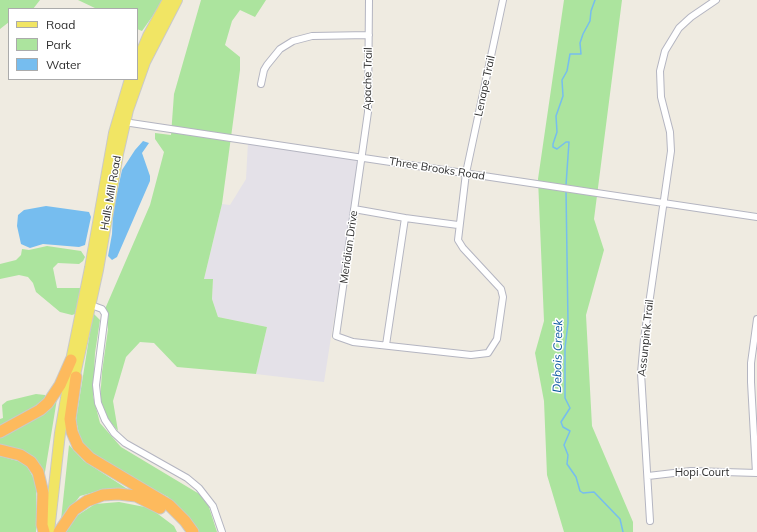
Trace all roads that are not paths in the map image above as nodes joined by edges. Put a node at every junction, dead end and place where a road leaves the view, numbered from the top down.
1 (168, 0) edge
2 (177, 0) edge
3 (369, 0) edge
4 (503, 0) edge
5 (716, 0) edge
6 (369, 35) junction
7 (138, 60) edge
8 (138, 79) edge
9 (130, 80) edge
10 (138, 80) edge
11 (261, 84) dead end
12 (121, 121) junction
13 (110, 154) junction
14 (361, 158) junction
15 (466, 172) junction
16 (112, 186) junction
17 (663, 203) junction
18 (354, 209) junction
19 (757, 217) edge
20 (405, 218) junction
21 (458, 225) junction
22 (91, 305) junction
23 (757, 319) edge
24 (336, 336) joint
25 (386, 345) junction
26 (755, 349) edge
27 (71, 360) junction
28 (76, 377) junction
29 (68, 392) junction
30 (0, 432) edge
31 (0, 450) edge
32 (756, 473) edge
33 (648, 476) junction
34 (650, 521) dead end
35 (44, 532) edge
36 (49, 532) edge
37 (59, 532) edge
38 (184, 532) edge
39 (193, 532) edge
40 (222, 532) edge

1 - 7 main road
2 - 8 main road, Halls Mill Road
3 - 6 street, Apache Trail
4 - 15 street, Lenape Trail
5 - 17 street, Assunpink Trail
6 - 11 street
6 - 14 street, Apache Trail
9 - 12 main road, Halls Mill Road
10 - 12 main road, Halls Mill Road
12 - 13 main road, Halls Mill Road
12 - 14 street, Three Brooks Road
12 - 16 main road, Halls Mill Road
13 - 16 main road
13 - 27 main road, Halls Mill Road
14 - 15 street, Three Brooks Road
14 - 18 street, Meridian Drive
15 - 17 street, Three Brooks Road
15 - 21 street, Lenape Trail
16 - 22 main road, Halls Mill Road
17 - 19 street, Three Brooks Road
17 - 33 street, Assunpink Trail
18 - 20 street
18 - 24 street, Meridian Drive
20 - 21 street
20 - 25 street
21 - 25 street, Lenape Trail
22 - 28 main road, Halls Mill Road
22 - 40 street
23 - 26 street
24 - 25 street, Lenape Trail
26 - 32 street
27 - 29 main road, Halls Mill Road
27 - 30 highway
28 - 29 main road, Halls Mill Road
28 - 39 highway
29 - 36 main road, Halls Mill Road
31 - 35 highway
32 - 33 street, Hopi Court
33 - 34 street, Assunpink Trail
37 - 38 highway

